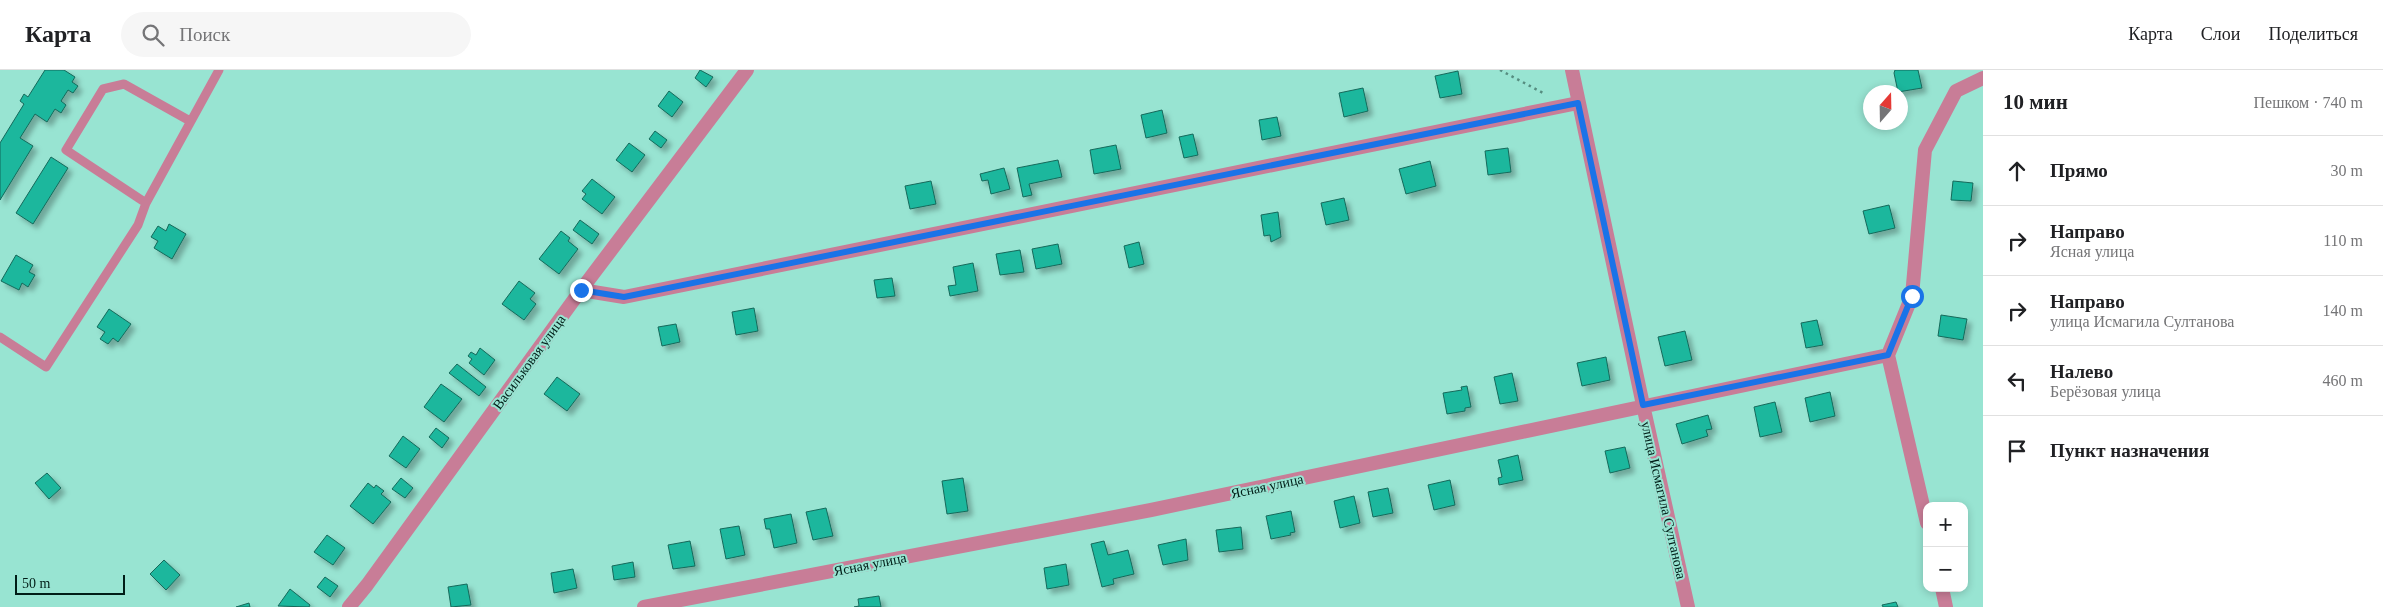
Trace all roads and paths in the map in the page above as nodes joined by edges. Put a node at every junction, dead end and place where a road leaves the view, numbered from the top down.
1 (219, 70) edge
2 (747, 70) edge
3 (1500, 70) edge
4 (1572, 70) edge
5 (1983, 78) edge
6 (1550, 96) dead end
7 (1578, 103) junction
8 (190, 121) junction
9 (146, 203) junction
10 (581, 290) junction
11 (0, 337) edge
12 (1888, 355) junction
13 (1643, 405) junction
14 (1923, 506) edge
15 (1943, 592) edge
16 (349, 607) edge
17 (644, 607) edge
18 (1688, 607) edge
19 (1946, 607) edge

1 - 8 lane
2 - 10 street, Васильковая улица
3 - 6 path
4 - 7 street, улица Исмагила Султанова
5 - 12 street
7 - 10 street
7 - 13 street, улица Исмагила Султанова
8 - 9 lane
8 - 9 lane
9 - 11 lane
10 - 16 street, Васильковая улица
12 - 13 street, Ясная улица
12 - 14 street
13 - 17 street, Ясная улица
13 - 18 street, улица Исмагила Султанова
15 - 19 street

